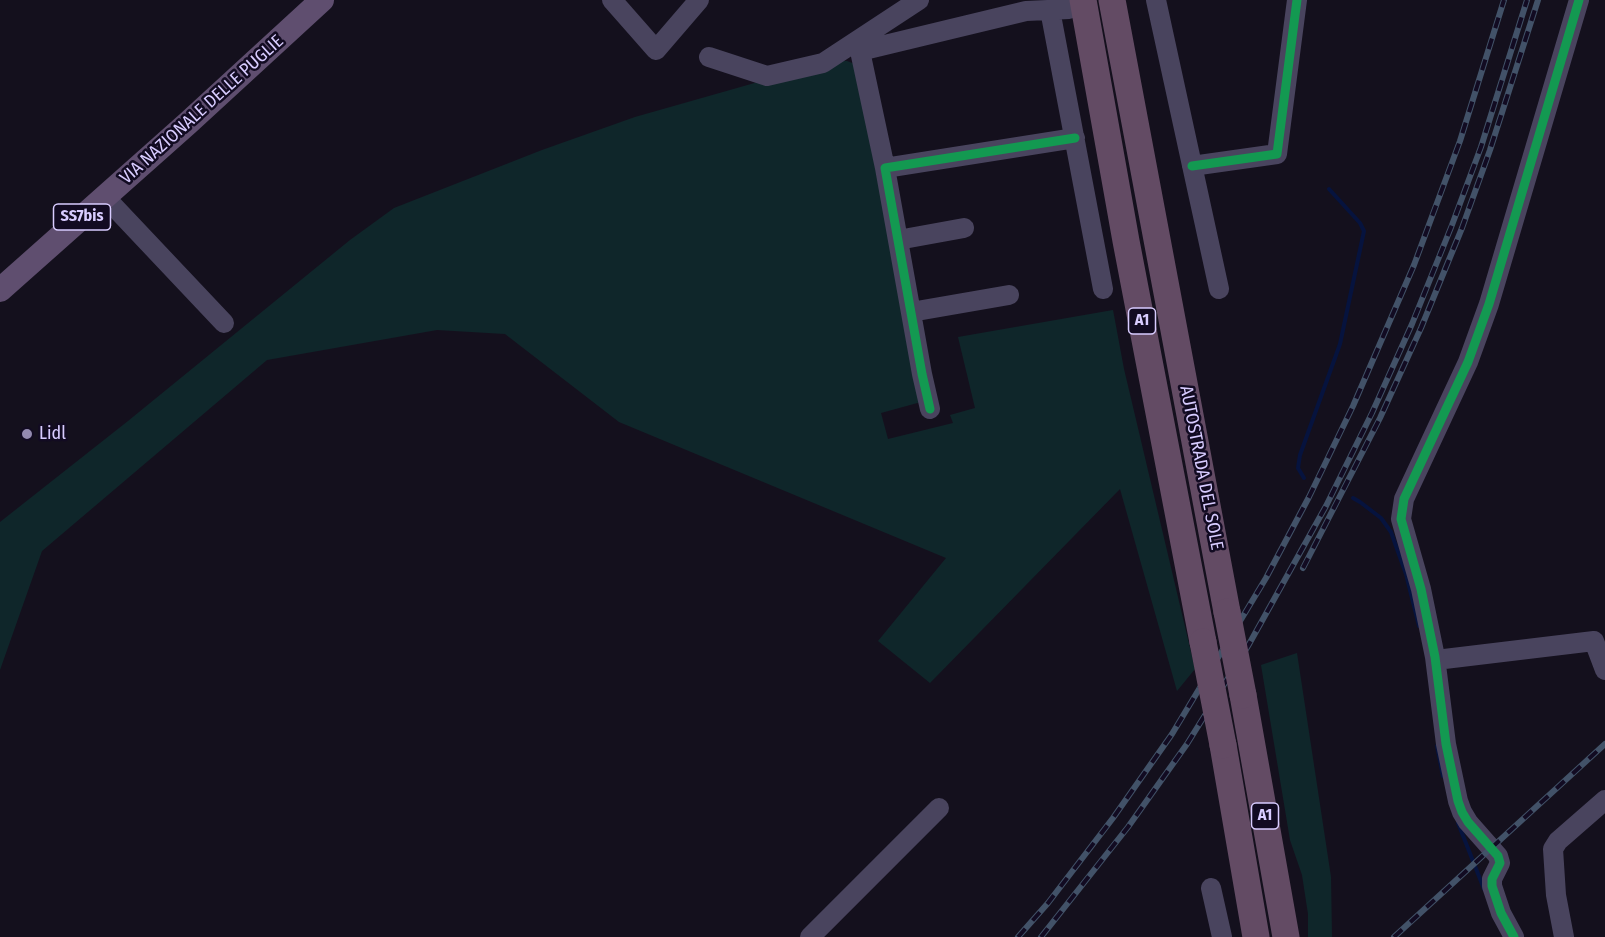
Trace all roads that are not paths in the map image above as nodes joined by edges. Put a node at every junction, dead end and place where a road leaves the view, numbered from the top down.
1 (322, 0) edge
2 (612, 0) edge
3 (699, 0) edge
4 (919, 0) edge
5 (1112, 0) edge
6 (1155, 0) edge
7 (1297, 0) edge
8 (1579, 0) edge
9 (1068, 6) edge
10 (709, 57) dead end
11 (1074, 138) junction
12 (1192, 166) junction
13 (885, 168) junction
14 (105, 197) junction
15 (964, 228) dead end
16 (898, 240) junction
17 (1103, 289) dead end
18 (1219, 289) dead end
19 (0, 290) edge
20 (1009, 295) dead end
21 (911, 312) junction
22 (225, 323) dead end
23 (930, 409) dead end
24 (1436, 660) junction
25 (1605, 670) edge
26 (1605, 800) edge
27 (939, 808) dead end
28 (1211, 888) dead end
29 (810, 937) edge
30 (1222, 937) edge
31 (1256, 937) edge
32 (1286, 937) edge
33 (1514, 937) edge
34 (1564, 937) edge

1 - 14 main road, VIA NAZIONALE DELLE PUGLIE / SS7bis
2 - 3 street
4 - 10 street
5 - 32 highway, AUTOSTRADA DEL SOLE / A1, bridge
6 - 12 street
7 - 12 street
8 - 24 street
9 - 11 street
9 - 13 street
9 - 31 highway, AUTOSTRADA DEL SOLE / A1, bridge
11 - 13 street
11 - 17 street
12 - 18 street
13 - 16 street
14 - 19 main road, VIA NAZIONALE DELLE PUGLIE / SS7bis
14 - 22 street
15 - 16 street
16 - 21 street
20 - 21 street
21 - 23 street
24 - 25 street
24 - 33 street
26 - 34 street
27 - 29 street
28 - 30 street

